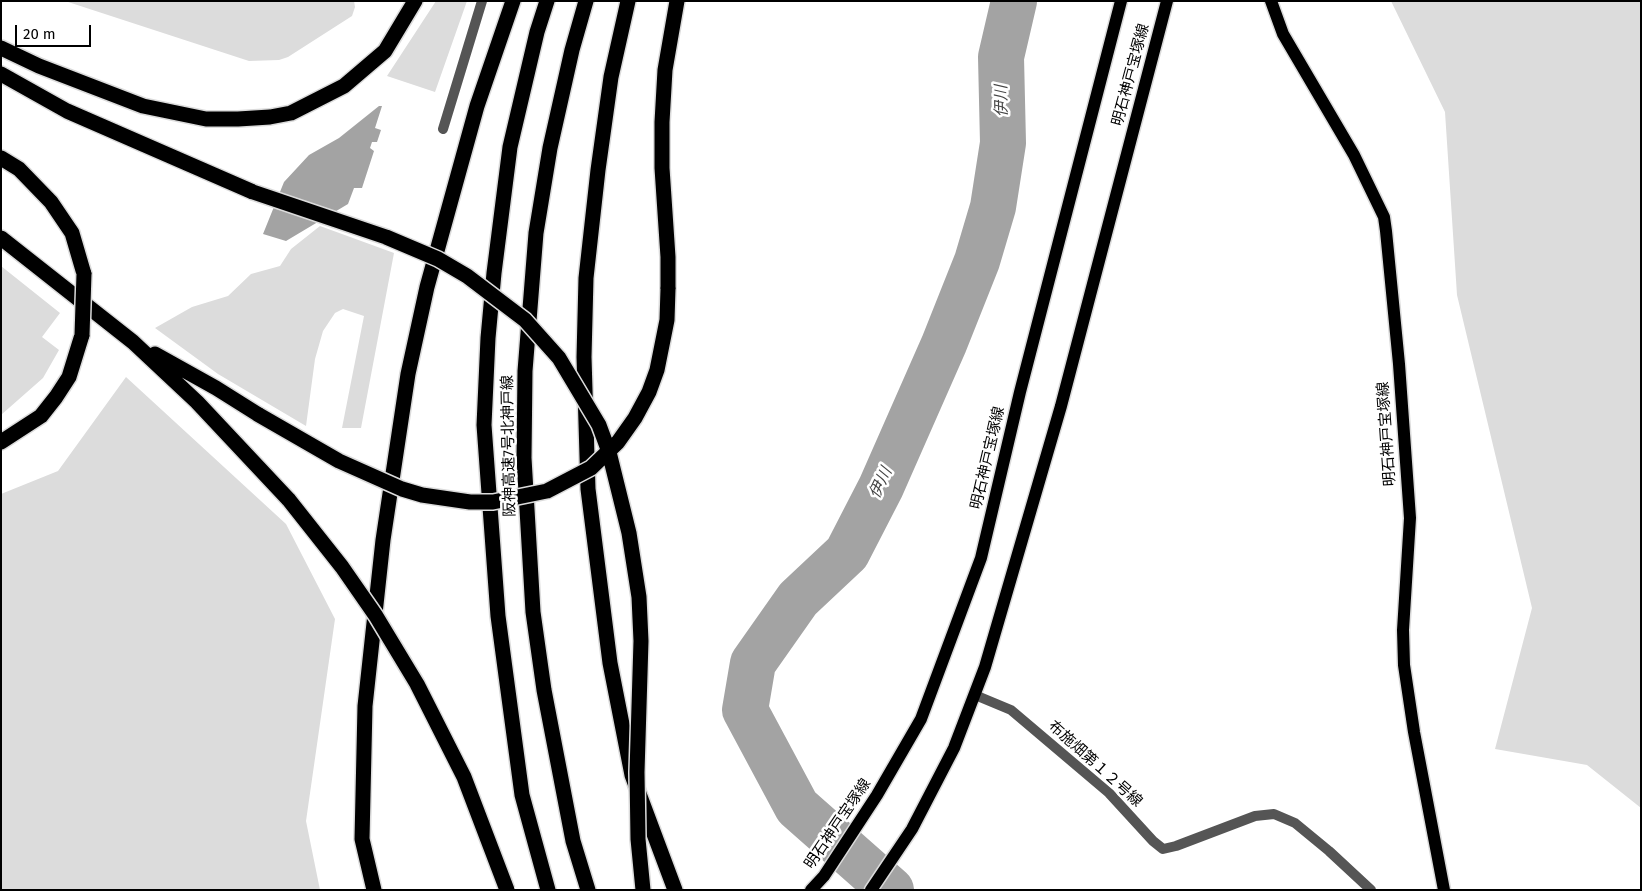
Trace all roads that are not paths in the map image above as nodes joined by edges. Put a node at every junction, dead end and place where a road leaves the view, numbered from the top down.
1 (415, 1) edge
2 (482, 1) edge
3 (513, 1) edge
4 (547, 1) edge
5 (586, 1) edge
6 (628, 1) edge
7 (677, 1) edge
8 (1121, 1) edge
9 (1167, 1) edge
10 (1271, 1) edge
11 (1, 48) edge
12 (1, 74) edge
13 (443, 129) dead end
14 (1, 158) edge
15 (1, 238) edge
16 (133, 342) junction
17 (1, 442) edge
18 (975, 695) junction
19 (374, 890) edge
20 (507, 890) edge
21 (548, 890) edge
22 (588, 890) edge
23 (642, 890) edge
24 (675, 890) edge
25 (811, 890) edge
26 (871, 890) edge
27 (1371, 890) edge
28 (1444, 890) edge

1 - 11 highway
2 - 13 street
3 - 19 highway
4 - 21 highway, 阪神高速7号北神戸線
5 - 22 highway, 阪神高速7号北神戸線
6 - 24 highway
7 - 16 highway, bridge
8 - 25 main road, 明石神戸宝塚線
9 - 18 main road, 明石神戸宝塚線
10 - 28 main road, 明石神戸宝塚線
12 - 23 highway, bridge
14 - 17 highway, bridge
15 - 16 highway
16 - 20 highway, bridge
18 - 26 main road, 明石神戸宝塚線
18 - 27 street, 布施畑第１２号線

